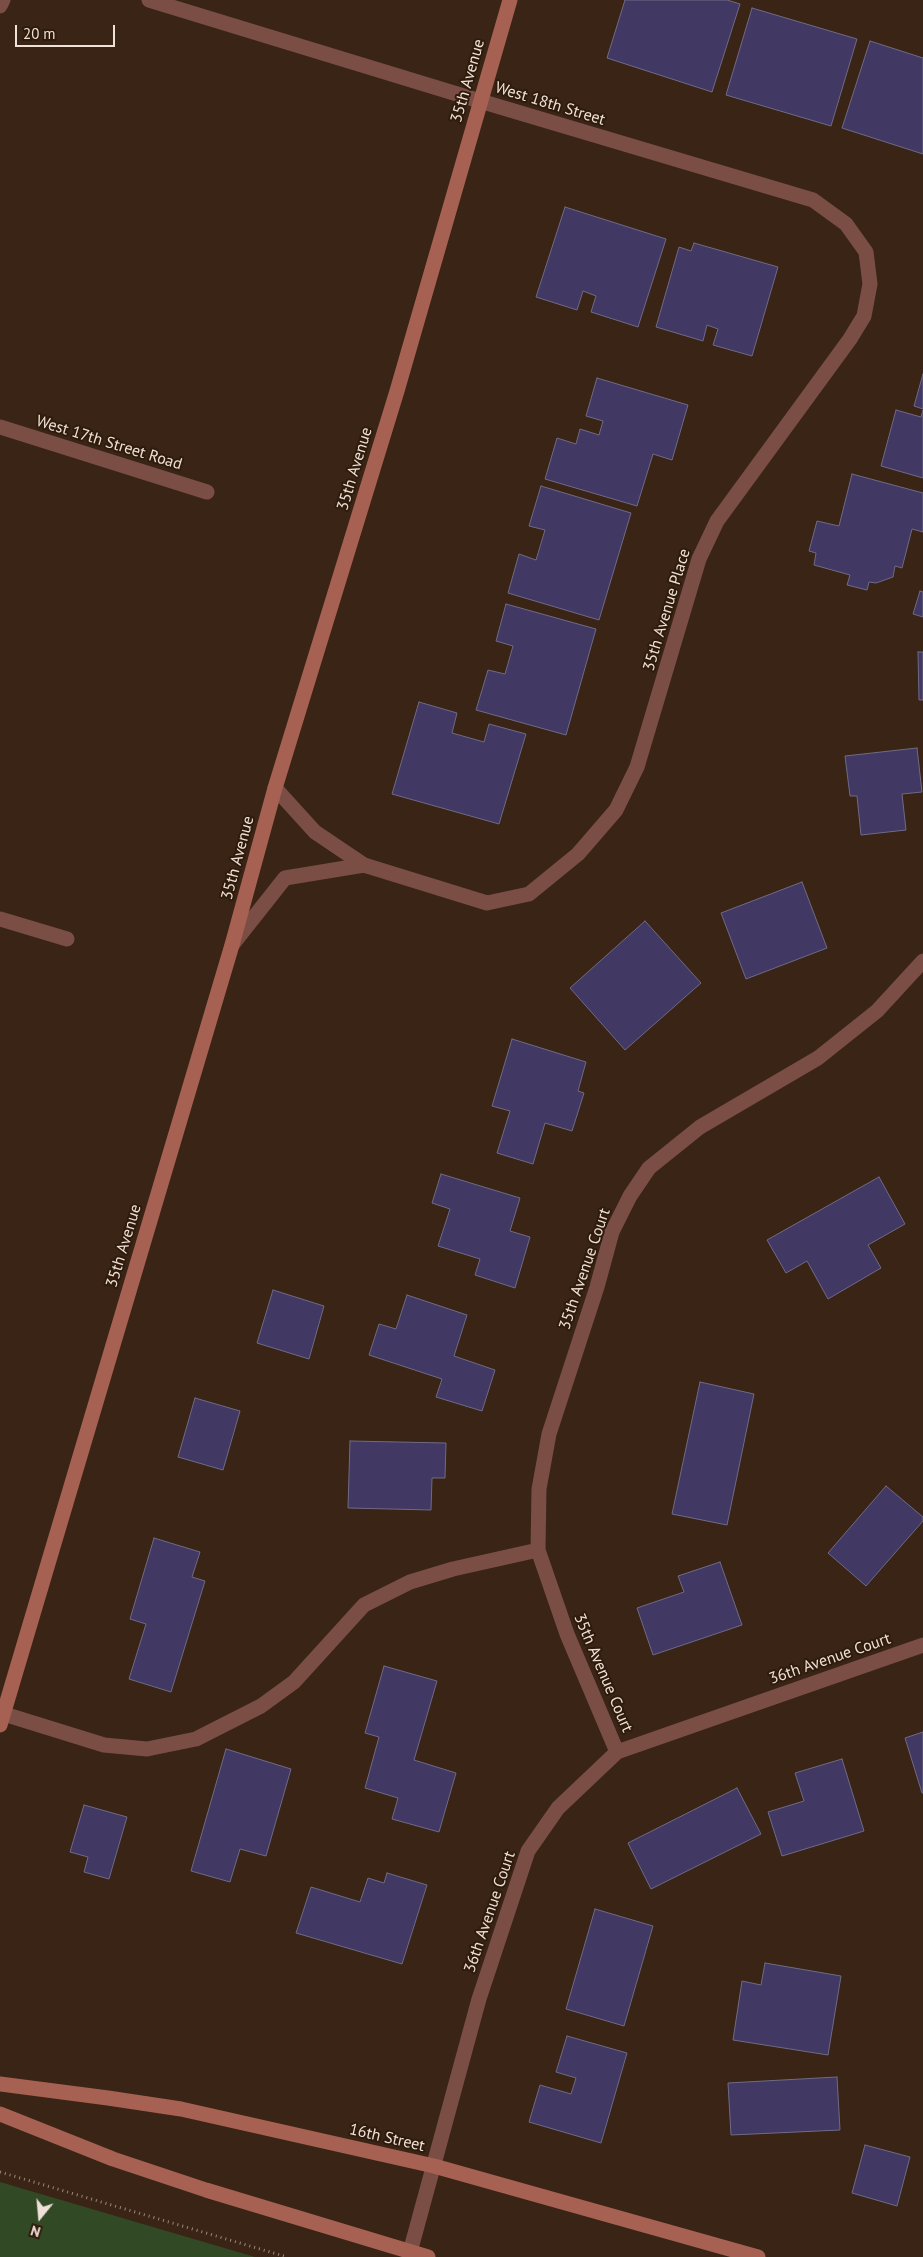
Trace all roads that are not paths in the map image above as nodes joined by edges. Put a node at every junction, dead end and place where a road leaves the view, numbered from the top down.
1 (3, 0) edge
2 (149, 0) edge
3 (510, 0) edge
4 (0, 6) edge
5 (480, 102) junction
6 (866, 252) joint
7 (0, 427) edge
8 (207, 492) dead end
9 (275, 788) junction
10 (364, 865) junction
11 (0, 919) edge
12 (67, 938) dead end
13 (232, 945) junction
14 (923, 961) edge
15 (538, 1550) junction
16 (923, 1645) edge
17 (2, 1719) edge
18 (617, 1752) junction
19 (0, 2084) edge
20 (0, 2114) edge
21 (434, 2166) junction
22 (410, 2252) junction
23 (428, 2257) edge
24 (758, 2257) edge

1 - 4 street
2 - 5 street, West 18th Street
3 - 5 main road, 35th Avenue
5 - 6 street, West 18th Street
5 - 9 main road, 35th Avenue
6 - 10 street, 35th Avenue Place
7 - 8 street, West 17th Street Road
9 - 10 street
9 - 13 main road, 35th Avenue
10 - 13 street
11 - 12 street
13 - 17 main road, 35th Avenue
14 - 15 street, 35th Avenue Court
15 - 17 street
15 - 18 street, 35th Avenue Court
16 - 18 street, 36th Avenue Court
18 - 21 street, 36th Avenue Court
19 - 21 main road, 16th Street
20 - 22 main road
21 - 22 street, 36th Avenue Court
21 - 24 main road, 16th Street
22 - 23 main road

